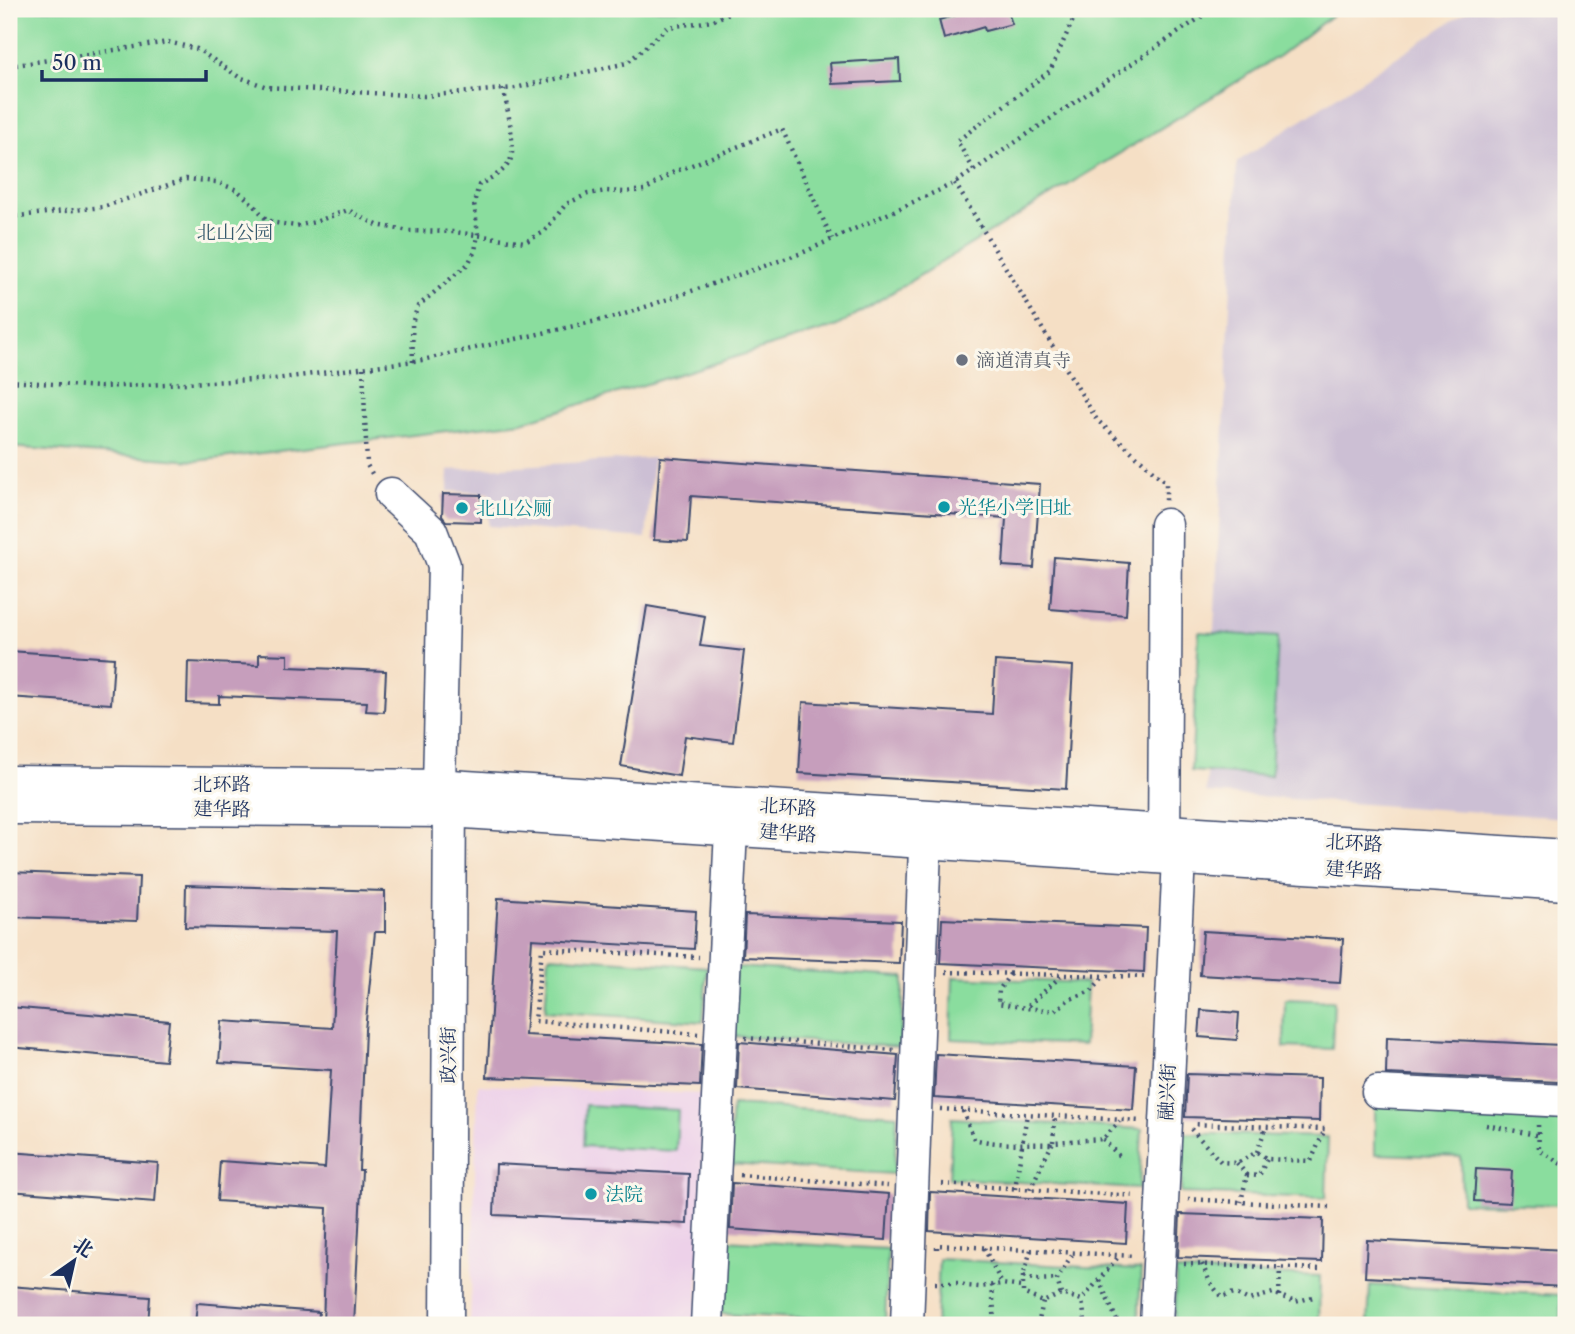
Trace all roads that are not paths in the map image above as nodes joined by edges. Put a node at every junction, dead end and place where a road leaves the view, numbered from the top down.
1 (391, 494) road end
2 (1166, 525) road end
3 (9, 782) edge
4 (446, 794) junction
5 (9, 807) edge
6 (926, 829) junction
7 (731, 830) junction
8 (1169, 849) junction
9 (1566, 856) edge
10 (1566, 884) edge
11 (1378, 1092) dead end
12 (1554, 1101) edge
13 (447, 1325) edge
14 (707, 1325) edge
15 (907, 1325) edge
16 (1156, 1325) edge

1 - 4 street, 政兴街
2 - 8 street, 融兴街
3 - 4 street, 北环路
4 - 5 street, 建华路
4 - 6 street, 北环路
4 - 7 street, 建华路
4 - 13 street, 政兴街
6 - 7 street, 建华路
6 - 8 street, 北环路
6 - 15 street
7 - 14 street
8 - 9 street, 北环路
8 - 10 street, 建华路
8 - 16 street, 融兴街
11 - 12 street

